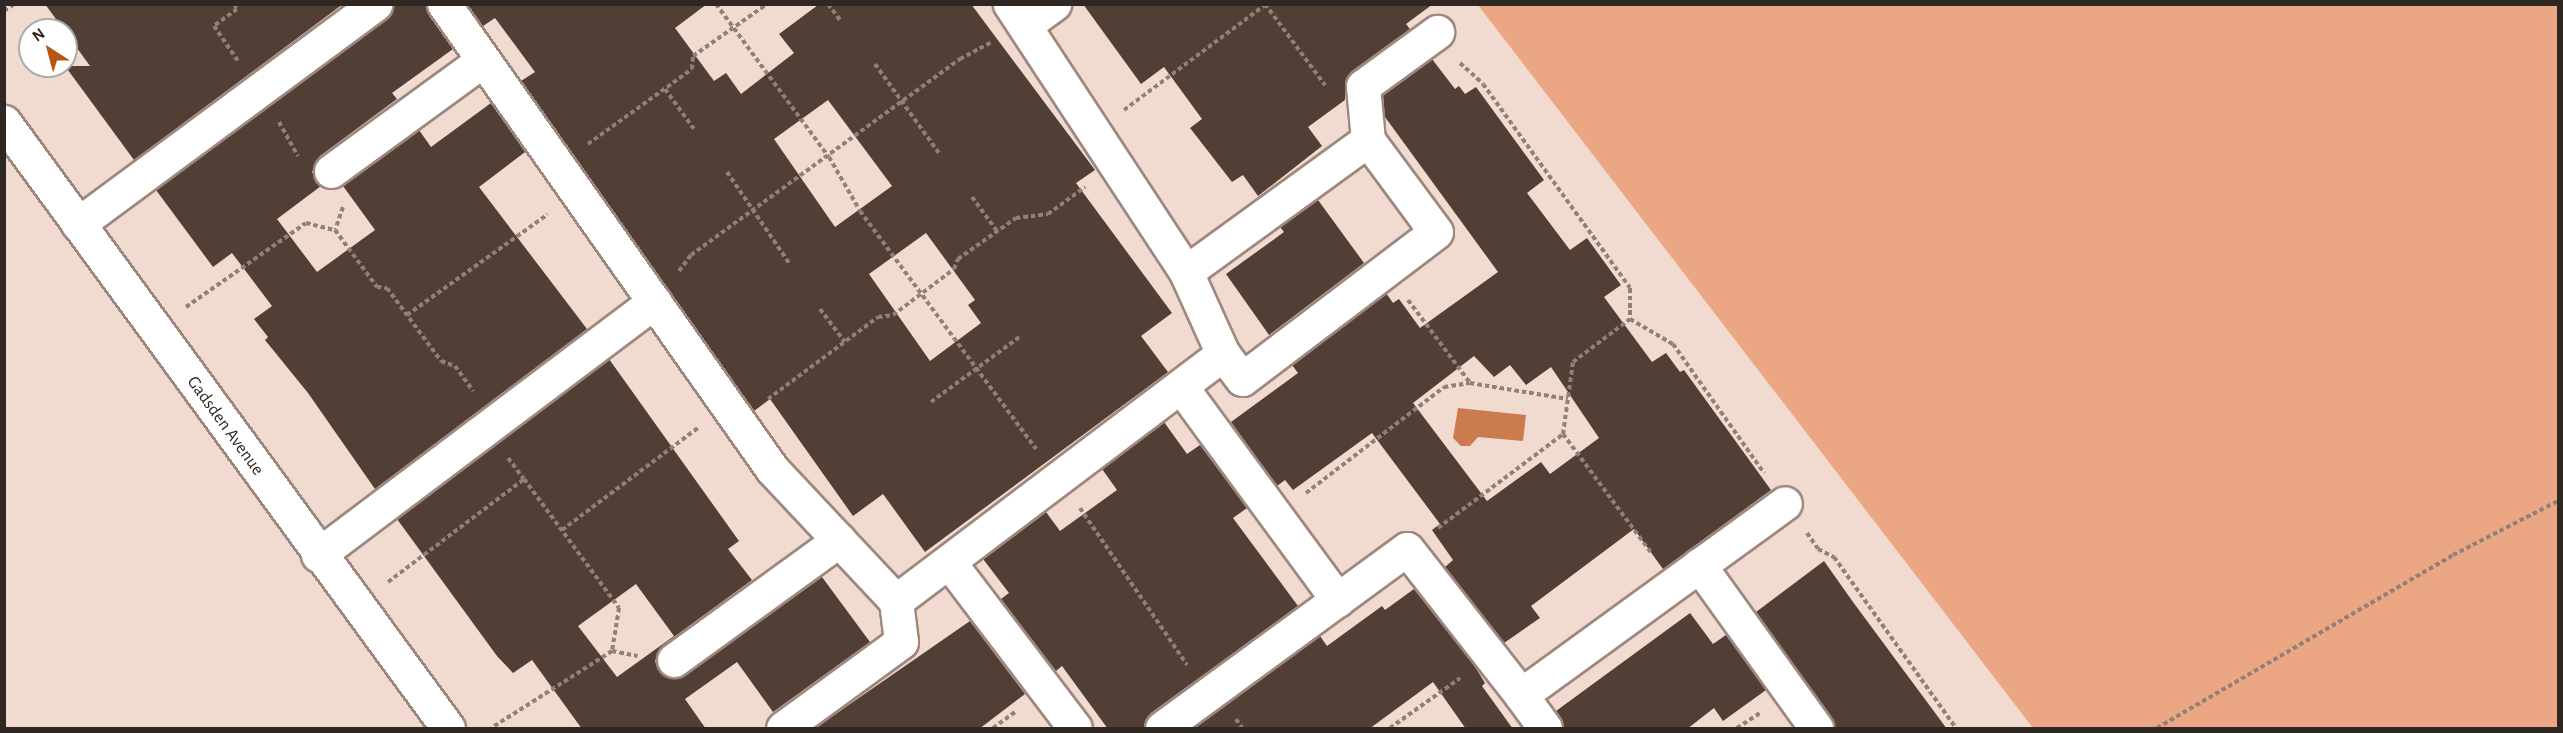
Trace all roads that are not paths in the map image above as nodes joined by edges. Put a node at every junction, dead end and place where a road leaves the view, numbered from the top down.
1 (375, 4) edge
2 (444, 4) edge
3 (1054, 4) edge
4 (1017, 15) edge
5 (1437, 32) road end
6 (483, 60) junction
7 (4, 122) edge
8 (1368, 140) junction
9 (331, 171) road end
10 (78, 224) junction
11 (1186, 272) junction
12 (654, 302) junction
13 (1223, 354) junction
14 (1182, 388) junction
15 (1785, 503) road end
16 (839, 540) junction
17 (318, 555) junction
18 (949, 562) junction
19 (1686, 575) junction
20 (1338, 600) junction
21 (897, 601) junction
22 (674, 660) dead end
23 (1521, 695) junction
24 (448, 729) edge
25 (783, 729) edge
26 (1075, 729) edge
27 (1162, 729) edge
28 (1545, 729) edge
29 (1816, 729) edge

1 - 10 street
2 - 6 street
3 - 4 street
4 - 11 street
5 - 8 street
6 - 9 street
6 - 12 street
7 - 10 street, Gadsden Avenue
8 - 11 street
8 - 13 street
10 - 17 street, Gadsden Avenue
11 - 13 street
12 - 16 street
12 - 17 street
13 - 14 street
14 - 18 street
14 - 20 street
15 - 19 street
16 - 21 street
16 - 22 street
17 - 24 street, Gadsden Avenue
18 - 21 street
18 - 26 street
19 - 23 street
19 - 29 street
20 - 23 street
20 - 27 street
21 - 25 street
23 - 28 street

